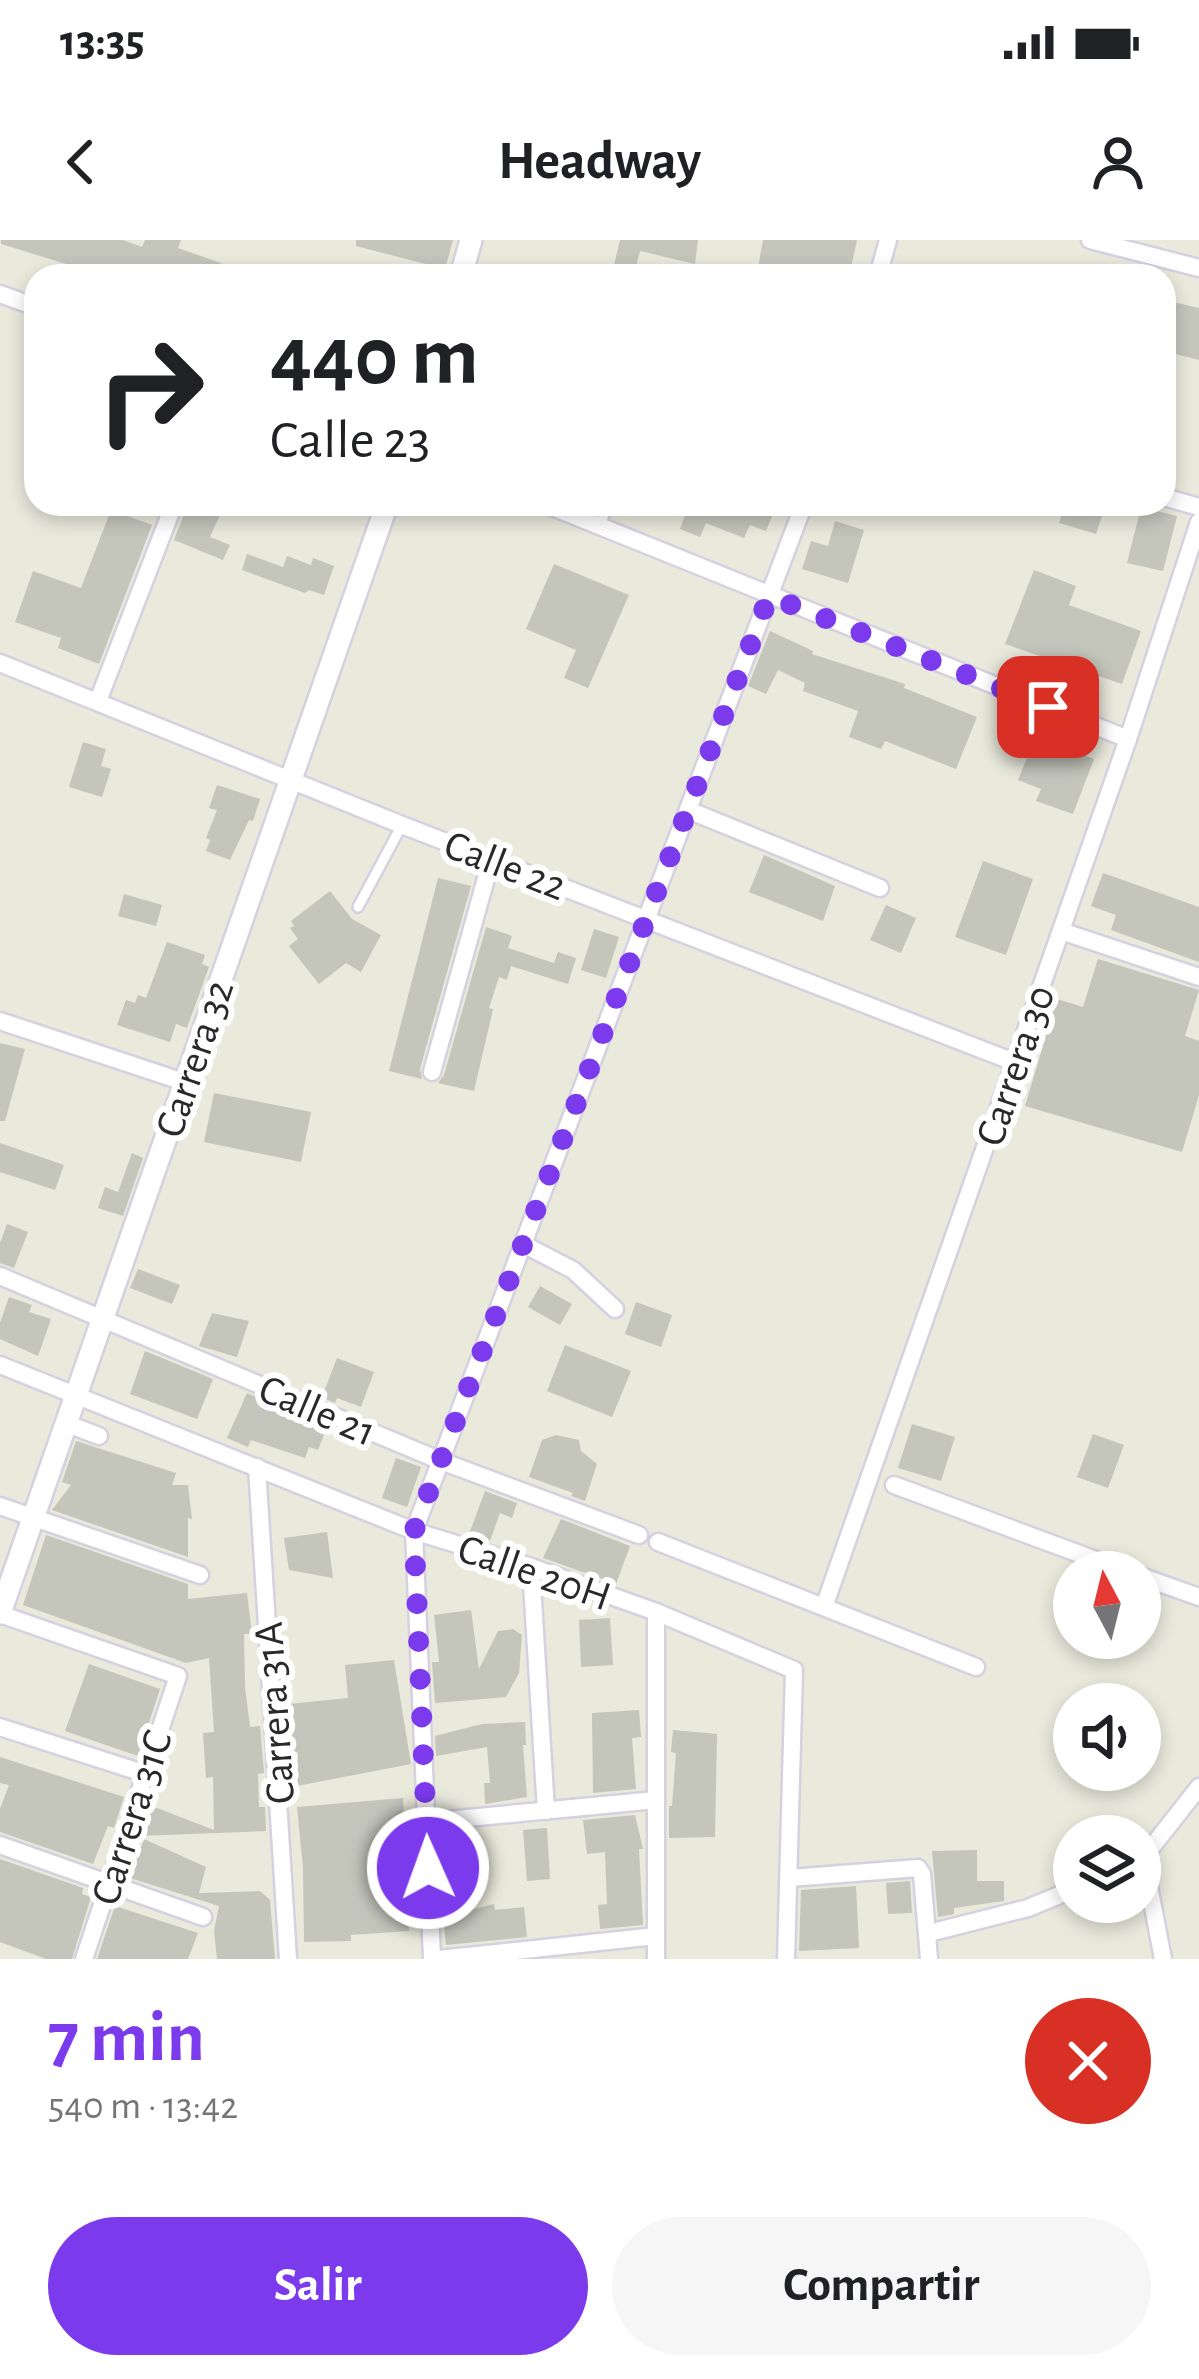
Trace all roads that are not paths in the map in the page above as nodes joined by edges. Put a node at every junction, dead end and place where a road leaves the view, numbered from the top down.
1 (1090, 240) edge
2 (1199, 268) edge
3 (169, 516) edge
4 (383, 516) edge
5 (575, 516) edge
6 (604, 516) edge
7 (799, 516) edge
8 (1199, 522) edge
9 (600, 526) junction
10 (769, 596) junction
11 (0, 663) edge
12 (98, 701) junction
13 (1129, 739) junction
14 (292, 778) junction
15 (688, 809) junction
16 (402, 825) junction
17 (492, 857) junction
18 (880, 888) dead end
19 (358, 907) dead end
20 (646, 920) junction
21 (1061, 931) junction
22 (1199, 977) edge
23 (0, 1021) edge
24 (1014, 1062) junction
25 (432, 1072) dead end
26 (184, 1082) junction
27 (524, 1244) junction
28 (0, 1276) edge
29 (614, 1309) dead end
30 (100, 1318) junction
31 (0, 1365) edge
32 (75, 1393) junction
33 (65, 1423) junction
34 (99, 1436) dead end
35 (441, 1461) junction
36 (257, 1467) junction
37 (894, 1486) dead end
38 (0, 1506) edge
39 (33, 1518) junction
40 (414, 1531) junction
41 (639, 1535) dead end
42 (658, 1542) dead end
43 (1071, 1551) edge
44 (531, 1567) junction
45 (200, 1575) dead end
46 (1161, 1583) edge
47 (1199, 1597) edge
48 (824, 1606) junction
49 (656, 1612) junction
50 (0, 1613) edge
51 (976, 1666) dead end
52 (0, 1727) edge
53 (143, 1773) junction
54 (1199, 1787) edge
55 (656, 1800) junction
56 (546, 1810) junction
57 (426, 1822) junction
58 (1161, 1836) edge
59 (0, 1845) edge
60 (790, 1878) junction
61 (109, 1884) junction
62 (1053, 1898) edge
63 (203, 1917) dead end
64 (1155, 1923) edge
65 (929, 1933) junction
66 (656, 1936) junction
67 (84, 1959) edge
68 (288, 1959) edge
69 (435, 1959) edge
70 (656, 1959) edge
71 (786, 1959) edge
72 (929, 1959) edge
73 (1163, 1959) edge

1 - 2 street
3 - 12 street
4 - 14 street, Carrera 32
5 - 9 street
6 - 9 lane
7 - 10 street
8 - 13 street, Carrera 30
9 - 10 street
10 - 13 street
10 - 15 street
11 - 12 street, Calle 22
12 - 14 street, Calle 22
13 - 21 street, Carrera 30
14 - 16 street, Calle 22
14 - 26 street, Carrera 32
15 - 18 street
15 - 20 street
16 - 17 street, Calle 22
16 - 19 lane
17 - 20 street, Calle 22
17 - 25 street
20 - 24 street, Calle 22
20 - 27 street
21 - 22 street
21 - 24 street, Carrera 30
23 - 26 street
24 - 48 street, Carrera 30
26 - 30 street, Carrera 32
27 - 29 street
27 - 35 street
28 - 30 street, Calle 21
30 - 32 street, Carrera 32
30 - 35 street, Calle 21
31 - 32 street, Calle 20H
32 - 33 street, Carrera 32
32 - 36 street, Calle 20H
33 - 34 street
33 - 39 street, Carrera 32
35 - 40 street
35 - 41 street, Calle 21
36 - 40 street, Calle 20H
36 - 68 street, Carrera 31A
37 - 43 street
38 - 39 street
39 - 45 street
39 - 50 street, Carrera 32
40 - 44 street, Calle 20H
40 - 57 street
42 - 48 street
44 - 49 street, Calle 20H
44 - 56 street
46 - 47 street
48 - 51 street
49 - 55 street
49 - 60 street, Calle 20H
50 - 53 street, Carrera 31C
52 - 53 street
53 - 61 street, Carrera 31C
54 - 58 street
55 - 56 street
55 - 66 street
56 - 57 street
57 - 69 street
59 - 61 street
60 - 65 street
60 - 71 street
61 - 63 street
61 - 67 street, Carrera 31C
62 - 65 street
64 - 73 street
65 - 72 street
66 - 69 street
66 - 70 street

